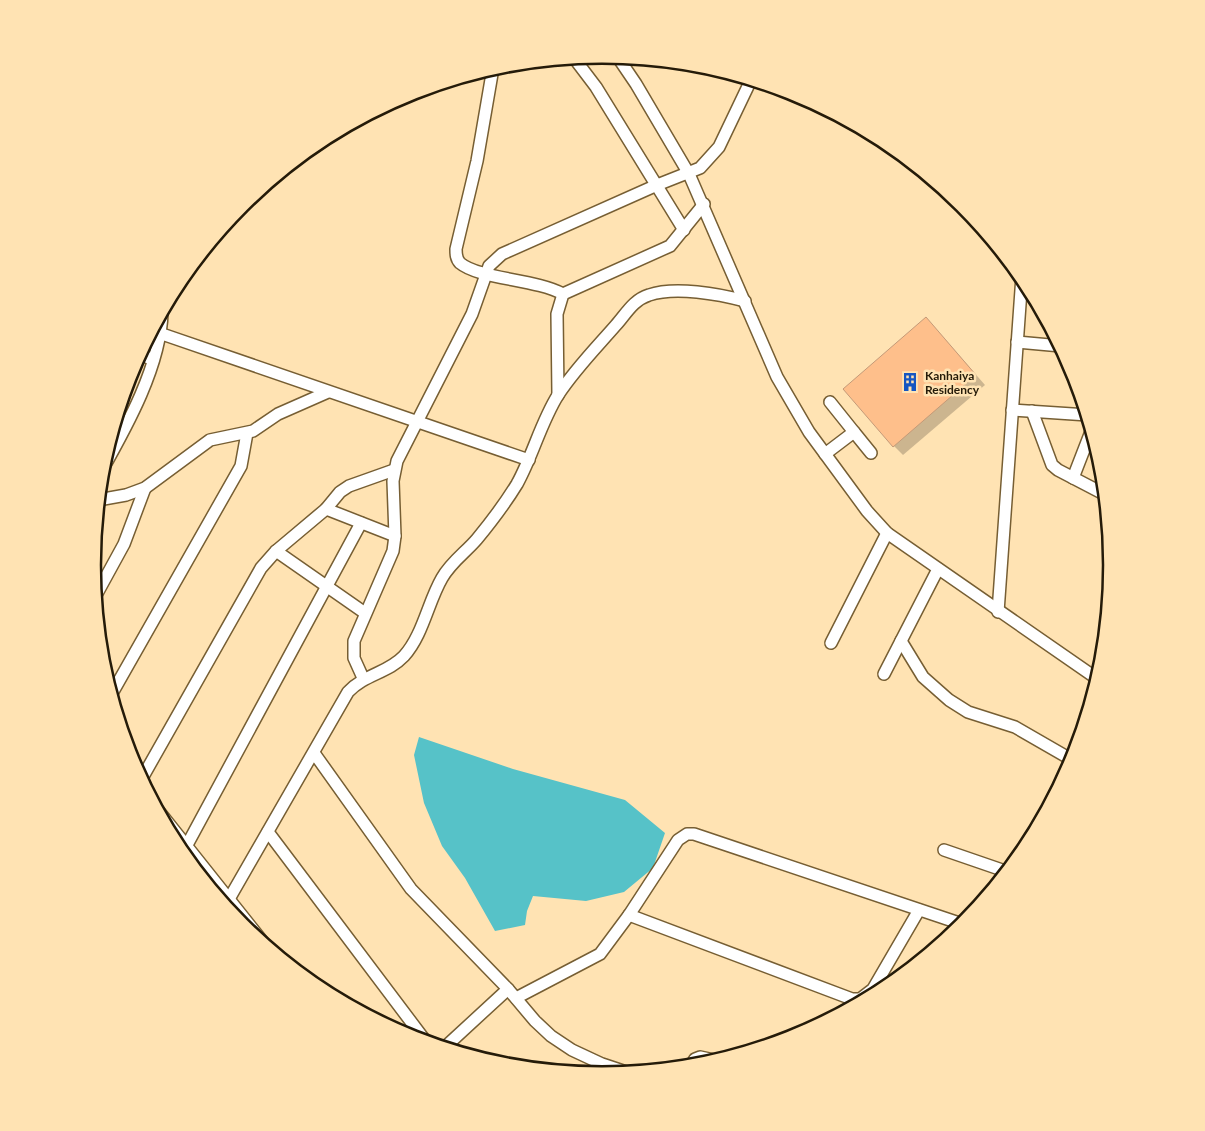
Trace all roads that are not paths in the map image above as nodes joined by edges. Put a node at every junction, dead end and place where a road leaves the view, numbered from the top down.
1 (579, 65) edge
2 (623, 65) edge
3 (492, 76) edge
4 (748, 86) edge
5 (689, 174) junction
6 (657, 185) junction
7 (704, 204) junction
8 (684, 230) junction
9 (485, 273) junction
10 (1021, 289) edge
11 (563, 294) junction
12 (745, 301) junction
13 (162, 326) edge
14 (162, 334) junction
15 (1017, 342) junction
16 (1054, 345) edge
17 (146, 357) edge
18 (153, 360) junction
19 (328, 392) junction
20 (558, 395) junction
21 (830, 402) dead end
22 (1032, 411) junction
23 (1012, 414) junction
24 (1081, 414) edge
25 (416, 423) junction
26 (854, 432) junction
27 (247, 433) junction
28 (1088, 440) edge
29 (116, 443) edge
30 (871, 453) dead end
31 (825, 454) junction
32 (529, 460) junction
33 (394, 470) junction
34 (1073, 478) junction
35 (145, 488) junction
36 (1099, 491) edge
37 (105, 499) edge
38 (326, 509) junction
39 (361, 522) junction
40 (887, 533) junction
41 (395, 536) junction
42 (276, 551) junction
43 (938, 569) junction
44 (102, 585) edge
45 (328, 587) junction
46 (998, 612) junction
47 (365, 613) junction
48 (901, 641) junction
49 (831, 643) dead end
50 (884, 674) dead end
51 (1092, 675) edge
52 (363, 678) junction
53 (116, 686) edge
54 (314, 753) junction
55 (1067, 757) edge
56 (145, 772) edge
57 (268, 832) junction
58 (182, 839) edge
59 (187, 845) junction
60 (944, 850) dead end
61 (1002, 870) edge
62 (212, 880) edge
63 (228, 900) edge
64 (919, 910) junction
65 (630, 915) junction
66 (955, 922) edge
67 (882, 982) edge
68 (508, 989) junction
69 (516, 998) junction
70 (856, 998) edge
71 (419, 1033) edge
72 (449, 1043) edge
73 (612, 1067) edge

1 - 6 street
2 - 5 street
3 - 9 street
4 - 5 street
5 - 6 street
5 - 7 street
6 - 8 street
6 - 9 street
7 - 8 street
7 - 12 street
8 - 11 street
9 - 11 street
9 - 25 street
10 - 15 street
11 - 20 street
12 - 20 street
12 - 31 street
13 - 14 street
14 - 18 street
14 - 19 street
15 - 16 street
15 - 23 street
17 - 18 street
18 - 29 street
19 - 25 street
19 - 27 street
20 - 32 street
21 - 26 street
22 - 23 street
22 - 24 street
22 - 34 street
23 - 46 street
25 - 32 street
25 - 33 street
26 - 30 street
26 - 31 street
27 - 35 street
27 - 53 street
28 - 34 street
31 - 40 street
32 - 52 street
33 - 38 street
33 - 41 street
34 - 36 street
35 - 37 street
35 - 44 street
38 - 39 street
38 - 42 street
39 - 41 street
39 - 45 street
40 - 43 street
40 - 49 street
41 - 47 street
42 - 45 street
42 - 56 street
43 - 46 street
43 - 48 street
45 - 47 street
45 - 59 street
46 - 51 street
47 - 52 street
48 - 50 street
48 - 55 street
52 - 54 street
54 - 57 street
54 - 68 street
57 - 63 street
57 - 71 street
58 - 59 street
59 - 62 street
60 - 61 street
64 - 65 street
64 - 66 street
64 - 67 street
65 - 69 street
65 - 70 street
68 - 69 street
68 - 72 street
69 - 73 street

